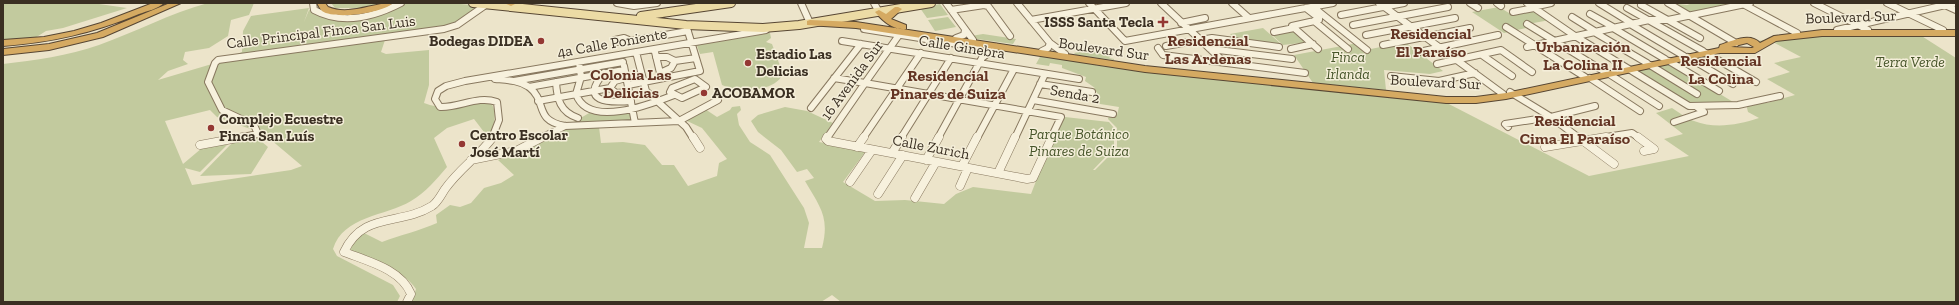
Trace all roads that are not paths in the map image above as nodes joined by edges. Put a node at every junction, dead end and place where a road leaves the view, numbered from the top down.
1 (160, 3) edge
2 (177, 3) edge
3 (313, 3) edge
4 (321, 3) edge
5 (329, 3) edge
6 (384, 3) edge
7 (389, 3) edge
8 (401, 3) edge
9 (472, 3) edge
10 (508, 3) edge
11 (617, 3) edge
12 (657, 3) edge
13 (731, 3) edge
14 (801, 3) edge
15 (874, 3) edge
16 (932, 3) edge
17 (946, 3) edge
18 (1017, 3) edge
19 (1089, 3) edge
20 (1126, 3) edge
21 (1161, 3) edge
22 (1232, 3) edge
23 (1333, 3) edge
24 (1404, 3) edge
25 (1470, 3) edge
26 (1527, 3) edge
27 (1552, 3) edge
28 (1599, 3) edge
29 (1668, 3) edge
30 (1750, 3) edge
31 (1814, 3) edge
32 (1887, 3) edge
33 (1954, 3) edge
34 (487, 4) junction
35 (1742, 4) edge
36 (1943, 4) edge
37 (1382, 5) edge
38 (1641, 5) dead end
39 (698, 6) edge
40 (1309, 6) edge
41 (1448, 7) dead end
42 (1533, 7) junction
43 (898, 8) junction
44 (1478, 8) dead end
45 (1627, 8) dead end
46 (690, 9) junction
47 (1094, 9) junction
48 (951, 10) junction
49 (1956, 10) edge
50 (879, 12) junction
51 (1513, 12) dead end
52 (1909, 13) junction
53 (1590, 14) dead end
54 (1341, 15) dead end
55 (1397, 16) junction
56 (1691, 16) junction
57 (1572, 17) dead end
58 (1205, 18) dead end
59 (1249, 18) junction
60 (1455, 18) dead end
61 (886, 20) junction
62 (1031, 20) junction
63 (1649, 20) junction
64 (1668, 20) junction
65 (1314, 21) junction
66 (670, 23) junction
67 (810, 23) junction
68 (1181, 23) junction
69 (1527, 24) dead end
70 (1631, 24) junction
71 (799, 25) junction
72 (1353, 25) dead end
73 (1859, 25) junction
74 (1411, 26) junction
75 (1506, 27) dead end
76 (687, 28) junction
77 (1294, 28) junction
78 (1470, 28) dead end
79 (1614, 28) junction
80 (1188, 29) junction
81 (965, 30) junction
82 (1837, 30) junction
83 (1868, 30) junction
84 (1943, 30) junction
85 (1274, 32) dead end
86 (1595, 32) junction
87 (1956, 32) edge
88 (896, 33) junction
89 (1797, 33) junction
90 (1010, 36) dead end
91 (1366, 36) dead end
92 (1498, 36) dead end
93 (1575, 36) junction
94 (1426, 37) junction
95 (956, 38) junction
96 (1700, 38) dead end
97 (1200, 40) junction
98 (632, 41) dead end
99 (842, 41) dead end
100 (1554, 41) junction
101 (692, 42) junction
102 (1741, 42) junction
103 (3, 43) edge
104 (1050, 43) junction
105 (861, 44) junction
106 (975, 44) junction
107 (1313, 44) junction
108 (1383, 45) dead end
109 (1537, 45) junction
110 (670, 46) junction
111 (1166, 46) dead end
112 (996, 47) junction
113 (1279, 47) dead end
114 (1441, 47) junction
115 (1527, 47) dead end
116 (1759, 47) junction
117 (890, 48) junction
118 (1158, 48) dead end
119 (1348, 48) dead end
120 (654, 49) junction
121 (1210, 49) junction
122 (1291, 49) dead end
123 (1318, 49) dead end
124 (1367, 50) dead end
125 (1749, 50) junction
126 (1042, 51) junction
127 (3, 52) edge
128 (636, 52) junction
129 (1419, 52) dead end
130 (1705, 52) junction
131 (921, 53) junction
132 (621, 54) junction
133 (1065, 54) junction
134 (1482, 55) junction
135 (1686, 56) junction
136 (656, 57) junction
137 (696, 58) junction
138 (951, 58) junction
139 (1292, 59) dead end
140 (1457, 60) junction
141 (1667, 60) junction
142 (675, 61) junction
143 (982, 61) junction
144 (579, 62) junction
145 (623, 62) junction
146 (1224, 63) junction
147 (1437, 64) dead end
148 (1649, 64) junction
149 (580, 69) junction
150 (1014, 69) junction
151 (1628, 69) junction
152 (624, 70) junction
153 (1532, 72) dead end
154 (604, 73) junction
155 (1305, 73) dead end
156 (1475, 73) junction
157 (1607, 73) junction
158 (1045, 74) junction
159 (661, 76) junction
160 (678, 76) junction
161 (1391, 76) dead end
162 (1512, 76) dead end
163 (581, 77) junction
164 (1587, 77) junction
165 (485, 78) junction
166 (626, 78) junction
167 (834, 78) junction
168 (1078, 79) dead end
169 (514, 81) junction
170 (556, 82) junction
171 (643, 82) junction
172 (1756, 82) dead end
173 (866, 83) junction
174 (1040, 84) junction
175 (1733, 84) dead end
176 (529, 87) junction
177 (610, 88) junction
178 (898, 88) junction
179 (628, 89) junction
180 (594, 91) junction
181 (1719, 91) dead end
182 (1092, 92) dead end
183 (576, 94) junction
184 (928, 94) junction
185 (1509, 94) junction
186 (1697, 94) dead end
187 (674, 95) junction
188 (1780, 96) dead end
189 (557, 98) junction
190 (960, 99) junction
191 (718, 100) dead end
192 (1033, 100) junction
193 (538, 101) junction
194 (631, 101) junction
195 (657, 102) junction
196 (994, 105) junction
197 (1595, 106) dead end
198 (1659, 106) dead end
199 (1698, 107) junction
200 (811, 108) dead end
201 (633, 110) junction
202 (1028, 111) junction
203 (1640, 111) dead end
204 (1113, 114) dead end
205 (1551, 116) junction
206 (578, 118) dead end
207 (679, 121) junction
208 (1674, 122) dead end
209 (635, 123) junction
210 (565, 126) junction
211 (1508, 127) dead end
212 (826, 139) joint
213 (1584, 141) junction
214 (200, 145) dead end
215 (857, 146) junction
216 (1545, 147) dead end
217 (700, 148) dead end
218 (872, 150) junction
219 (1644, 151) dead end
220 (892, 153) junction
221 (903, 155) junction
222 (471, 160) junction
223 (926, 160) junction
224 (936, 162) junction
225 (1614, 164) dead end
226 (965, 167) junction
227 (998, 173) junction
228 (850, 182) dead end
229 (960, 186) dead end
230 (878, 194) dead end
231 (915, 198) dead end
232 (407, 302) edge

1 - 103 highway
2 - 127 highway
3 - 8 street
4 - 7 highway
5 - 6 highway
9 - 34 main road
10 - 46 main road
11 - 12 street
13 - 39 main road
14 - 67 street
15 - 50 street
16 - 43 main road
17 - 48 street
18 - 62 street
19 - 47 street
20 - 47 street
21 - 68 street
22 - 59 street
23 - 40 street
24 - 37 street
25 - 44 street
26 - 42 street
27 - 42 street
28 - 70 street
29 - 56 street
30 - 35 street
31 - 73 street
32 - 52 street
33 - 36 street
34 - 66 main road
34 - 214 street, Calle Principal Finca San Luis
35 - 56 street
35 - 89 street
36 - 49 street
36 - 52 street
37 - 54 street
37 - 55 street
38 - 64 street
39 - 46 main road
40 - 59 street
40 - 65 street
40 - 124 street
41 - 55 street
42 - 51 street
42 - 93 street
43 - 50 main road
43 - 61 highway
45 - 63 street
46 - 66 main road
47 - 62 street
47 - 80 street
48 - 81 street
48 - 90 street
50 - 61 highway, Boulevard Sur
50 - 67 main road
52 - 73 street
52 - 84 street
53 - 79 street
55 - 72 street
55 - 74 street
56 - 64 street
56 - 102 street
57 - 86 street
58 - 68 street
59 - 80 street
60 - 74 street
61 - 95 highway, Boulevard Sur
62 - 104 street
63 - 64 street
63 - 70 street
63 - 130 street
64 - 96 street
65 - 77 street
65 - 119 street
66 - 76 main road
67 - 71 main road
67 - 88 highway, Boulevard Sur
68 - 80 street
69 - 100 street
70 - 79 street
70 - 135 street
71 - 76 main road
71 - 101 street, 4a Calle Poniente
73 - 82 street
73 - 83 street
74 - 91 street
74 - 94 street
75 - 109 street
76 - 98 street
76 - 101 street
77 - 85 street
77 - 107 street
78 - 94 street
79 - 86 street
79 - 141 street
80 - 97 street
81 - 95 street
81 - 106 street
82 - 83 highway, Boulevard Sur
82 - 89 highway, Boulevard Sur
83 - 84 highway, Boulevard Sur
84 - 87 highway, Boulevard Sur
86 - 93 street
86 - 148 street
87 - 116 highway, Boulevard Sur
88 - 106 highway, Boulevard Sur
88 - 117 street, 16 Avenida Sur
89 - 102 highway, Boulevard Sur
92 - 114 street
93 - 100 street
93 - 151 street
94 - 108 street
94 - 114 street
95 - 106 highway, Boulevard Sur
97 - 111 street
97 - 113 street
97 - 121 street
99 - 105 street, Calle Ginebra
100 - 109 street
100 - 157 street
101 - 110 street, 4a Calle Poniente
101 - 137 street
102 - 116 highway
102 - 125 highway
102 - 130 highway, Boulevard Sur
104 - 126 street
104 - 133 street
105 - 117 street, Calle Ginebra
105 - 167 street
106 - 112 highway, Boulevard Sur
106 - 126 highway, Boulevard Sur
106 - 143 street
107 - 122 street
107 - 123 street
109 - 115 street
109 - 164 street
110 - 120 street, 4a Calle Poniente
110 - 142 street
112 - 143 street
112 - 185 highway, Boulevard Sur
114 - 129 street
114 - 140 street
116 - 125 highway, Boulevard Sur
117 - 131 street, Calle Ginebra
117 - 173 street, 16 Avenida Sur
118 - 146 street
120 - 128 street, 4a Calle Poniente
120 - 136 street
121 - 139 street
121 - 146 street
125 - 130 highway, Boulevard Sur
126 - 133 highway, Boulevard Sur
128 - 132 street, 4a Calle Poniente
128 - 171 street
130 - 135 highway, Boulevard Sur
130 - 172 street
131 - 138 street, Calle Ginebra
131 - 178 street
132 - 144 street, 4a Calle Poniente
132 - 145 street
133 - 185 highway, Boulevard Sur
134 - 140 street
134 - 153 street
134 - 162 street
135 - 141 highway, Boulevard Sur
135 - 175 street
136 - 142 street
136 - 159 street
137 - 142 street
137 - 160 street
138 - 143 street, Calle Ginebra
138 - 184 street
140 - 147 street
140 - 156 street
141 - 148 highway, Boulevard Sur
141 - 181 street
142 - 159 street
142 - 160 street
143 - 150 street, Calle Ginebra
143 - 190 street
144 - 149 street
144 - 165 street, 4a Calle Poniente
145 - 149 street
145 - 152 street
146 - 155 street
148 - 151 highway, Boulevard Sur
148 - 186 street
149 - 163 street
149 - 169 street
150 - 158 street, Calle Ginebra
150 - 196 street
151 - 157 highway, Boulevard Sur
151 - 199 street
152 - 154 street
152 - 166 street
154 - 163 street
154 - 180 street
156 - 161 street
156 - 185 street
157 - 164 highway, Boulevard Sur
157 - 198 street
158 - 168 street, Calle Ginebra
158 - 174 street
159 - 160 street
159 - 171 street
163 - 170 street
163 - 183 street
164 - 185 highway, Boulevard Sur
164 - 203 street
165 - 169 street
165 - 222 street, 4a Calle Poniente
166 - 177 street
166 - 179 street
167 - 173 street
167 - 200 street
169 - 176 street
170 - 176 street
170 - 189 street
171 - 179 street
171 - 195 street
173 - 178 street
173 - 212 street, 16 Avenida Sur
174 - 182 street
174 - 192 street
176 - 193 street
177 - 179 street
177 - 180 street
178 - 184 street
178 - 215 street
179 - 194 street
180 - 183 street
180 - 194 street
183 - 189 street
183 - 201 street
184 - 190 street
184 - 220 street
185 - 205 street
187 - 187 street
187 - 195 street
188 - 199 street
189 - 193 street
189 - 206 street
190 - 196 street
190 - 223 street
191 - 207 street
192 - 202 street
192 - 204 street, Senda 2
193 - 210 street
194 - 201 street
195 - 201 street
195 - 207 street
196 - 202 street
196 - 226 street
197 - 205 street
199 - 208 street
201 - 209 street
202 - 227 street
202 - 227 street, Calle Zurich
205 - 211 street
205 - 213 street
207 - 209 street
207 - 217 street
209 - 210 street
210 - 222 street
212 - 215 street, Calle Zurich
213 - 216 street
213 - 219 street
213 - 225 street
215 - 218 street, Calle Zurich
218 - 220 street, Calle Zurich
218 - 228 street
220 - 221 street, Calle Zurich
221 - 223 street, Calle Zurich
221 - 230 street
222 - 232 street
223 - 224 street, Calle Zurich
224 - 226 street, Calle Zurich
224 - 231 street
226 - 227 street, Calle Zurich
226 - 229 street

